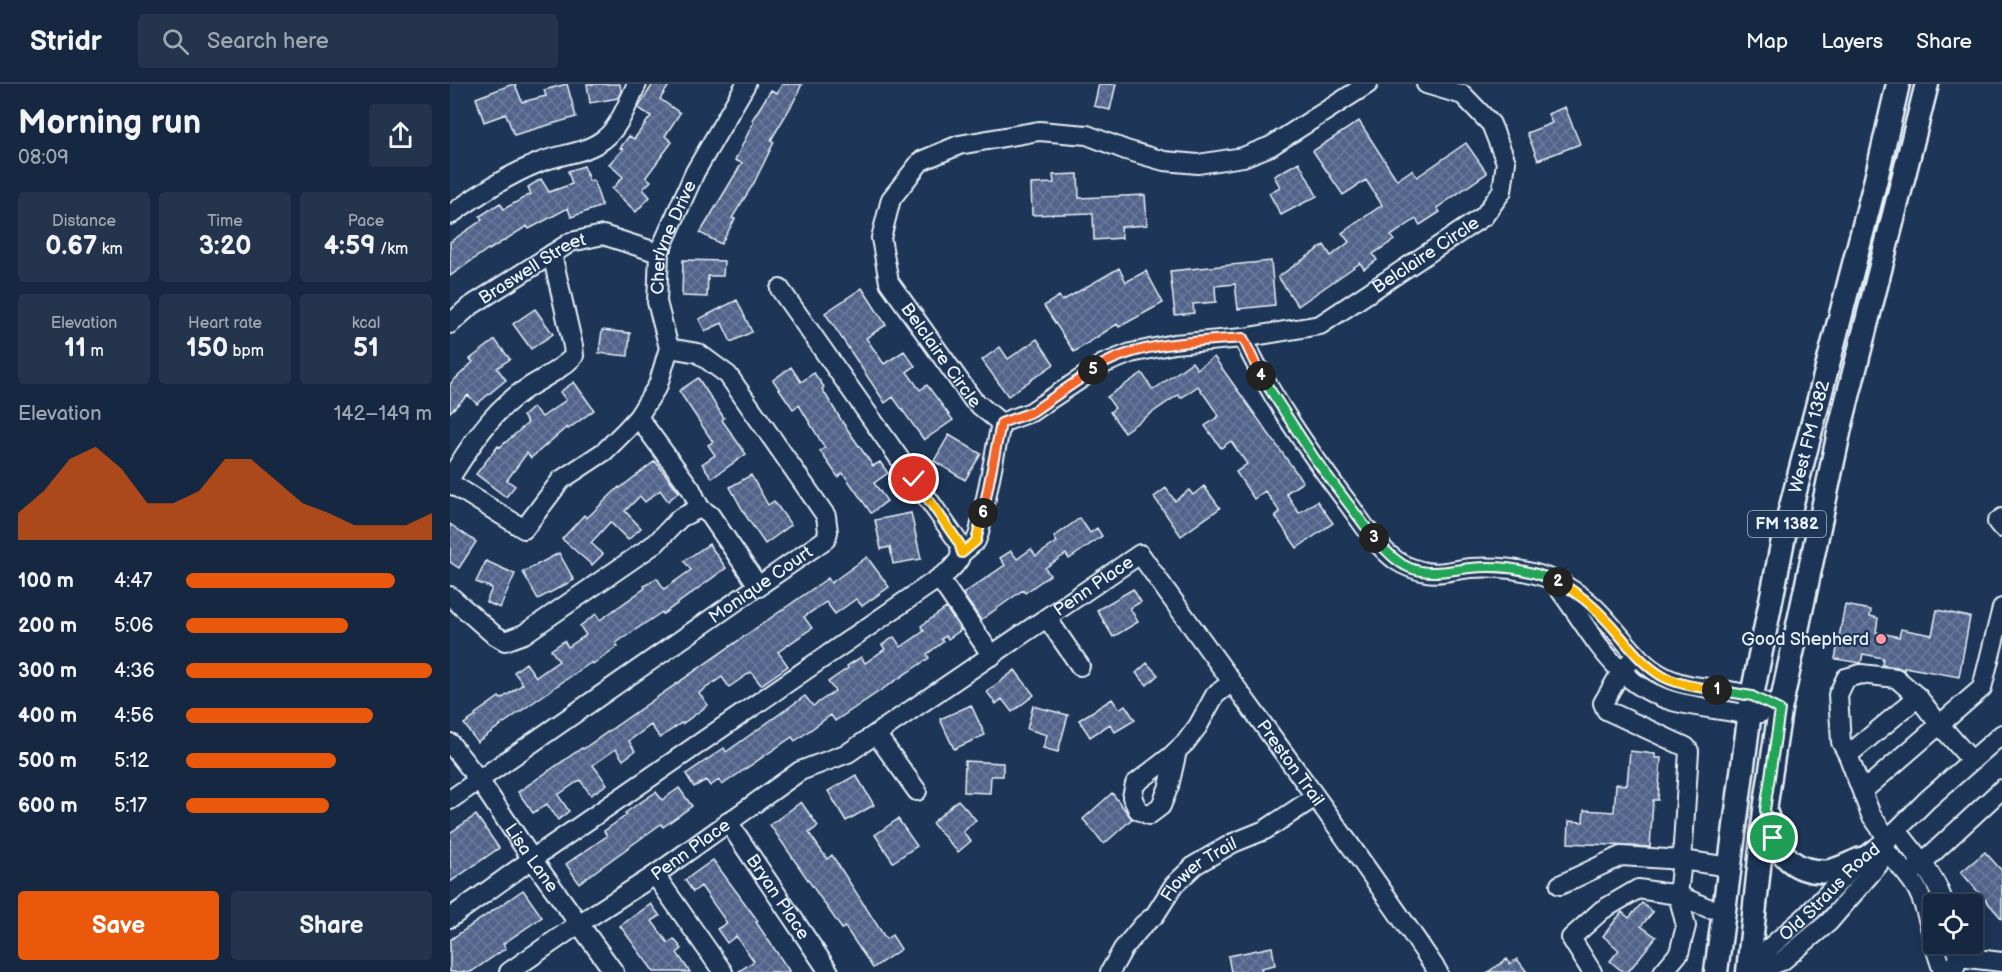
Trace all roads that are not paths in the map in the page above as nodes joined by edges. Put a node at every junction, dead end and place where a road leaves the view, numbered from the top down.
1 (637, 84) edge
2 (746, 84) edge
3 (1368, 84) edge
4 (1426, 84) edge
5 (1898, 84) edge
6 (1927, 84) edge
7 (450, 215) edge
8 (659, 253) junction
9 (552, 254) junction
10 (780, 289) dead end
11 (450, 324) edge
12 (1243, 338) junction
13 (669, 348) junction
14 (638, 417) junction
15 (1001, 423) junction
16 (450, 478) edge
17 (450, 483) edge
18 (700, 508) junction
19 (2002, 518) edge
20 (2002, 528) edge
21 (962, 553) junction
22 (1140, 554) joint
23 (939, 578) junction
24 (1552, 580) junction
25 (759, 586) junction
26 (450, 596) edge
27 (2002, 608) edge
28 (1047, 618) junction
29 (1636, 655) junction
30 (992, 656) junction
31 (1080, 666) dead end
32 (1621, 672) junction
33 (1231, 683) junction
34 (1918, 697) junction
35 (1751, 705) junction
36 (1780, 710) junction
37 (1946, 719) junction
38 (876, 734) junction
39 (2002, 734) edge
40 (450, 743) edge
41 (1177, 751) dead end
42 (1848, 755) junction
43 (1971, 760) junction
44 (479, 780) junction
45 (2002, 789) edge
46 (1863, 791) junction
47 (917, 792) dead end
48 (1315, 797) junction
49 (450, 800) edge
50 (1765, 810) junction
51 (728, 822) junction
52 (1890, 839) junction
53 (532, 859) junction
54 (1860, 859) junction
55 (1682, 860) junction
56 (1730, 867) junction
57 (1915, 870) junction
58 (656, 875) junction
59 (1560, 885) dead end
60 (1941, 894) edge
61 (1678, 895) junction
62 (1923, 903) edge
63 (1724, 910) junction
64 (450, 918) edge
65 (580, 923) junction
66 (1937, 954) edge
67 (1955, 957) edge
68 (2002, 962) edge
69 (509, 972) edge
70 (614, 972) edge
71 (723, 972) edge
72 (829, 972) edge
73 (1110, 972) edge
74 (1438, 972) edge
75 (1592, 972) edge
76 (1663, 972) edge
77 (1716, 972) edge
78 (1750, 972) edge
79 (1943, 972) edge

1 - 7 street
2 - 8 street, Cherlyne Drive
3 - 15 street, Belclaire Circle
4 - 12 street, Belclaire Circle
5 - 35 main road, West FM 1382 / FM 1382
6 - 36 main road, West FM 1382 / FM 1382
8 - 9 street, Braswell Street
8 - 13 street, Cherlyne Drive
9 - 11 street, Braswell Street
9 - 16 street
10 - 21 street
12 - 15 street, Belclaire Circle
12 - 24 street
13 - 14 street
13 - 25 street, Monique Court
14 - 17 street
14 - 18 street
15 - 21 street
18 - 25 street
18 - 26 street
19 - 20 street
21 - 23 street
22 - 28 street, Penn Place
22 - 33 street, Preston Trail
23 - 30 street
23 - 53 street
24 - 29 street
24 - 32 street
25 - 44 street, Monique Court
27 - 37 street
28 - 30 street, Penn Place
28 - 31 street, Penn Place
29 - 32 street
29 - 35 street
30 - 38 street, Penn Place
32 - 35 street
32 - 55 street
33 - 41 street
33 - 48 street, Preston Trail
34 - 37 street
34 - 42 street
34 - 42 street
35 - 36 street
35 - 56 main road, West FM 1382 / FM 1382
36 - 50 main road, West FM 1382 / FM 1382
37 - 43 street
37 - 46 street
38 - 47 street
38 - 51 street, Penn Place
39 - 43 street, Old Straus Road
40 - 44 street, Lisa Lane
42 - 46 street
43 - 52 street, Old Straus Road
44 - 49 street, Monique Court
44 - 53 street, Lisa Lane
45 - 57 street
46 - 52 street
48 - 73 street, Flower Trail
48 - 74 street, Preston Trail
50 - 54 main road
50 - 78 main road, West FM 1382 / FM 1382
51 - 58 street, Penn Place
51 - 72 street, Bryan Place
52 - 54 street, Old Straus Road
52 - 57 street
52 - 78 street, Old Straus Road
53 - 64 street
53 - 65 street, Lisa Lane
54 - 78 street, Old Straus Road
55 - 56 street
55 - 59 street
55 - 61 street
56 - 63 main road, West FM 1382 / FM 1382
57 - 60 street
57 - 62 street
58 - 65 street, Penn Place
58 - 71 street
61 - 63 street
61 - 75 street
61 - 76 street
63 - 77 main road, West FM 1382 / FM 1382
65 - 69 street, Penn Place
65 - 70 street, Lisa Lane
66 - 79 street
67 - 68 street

